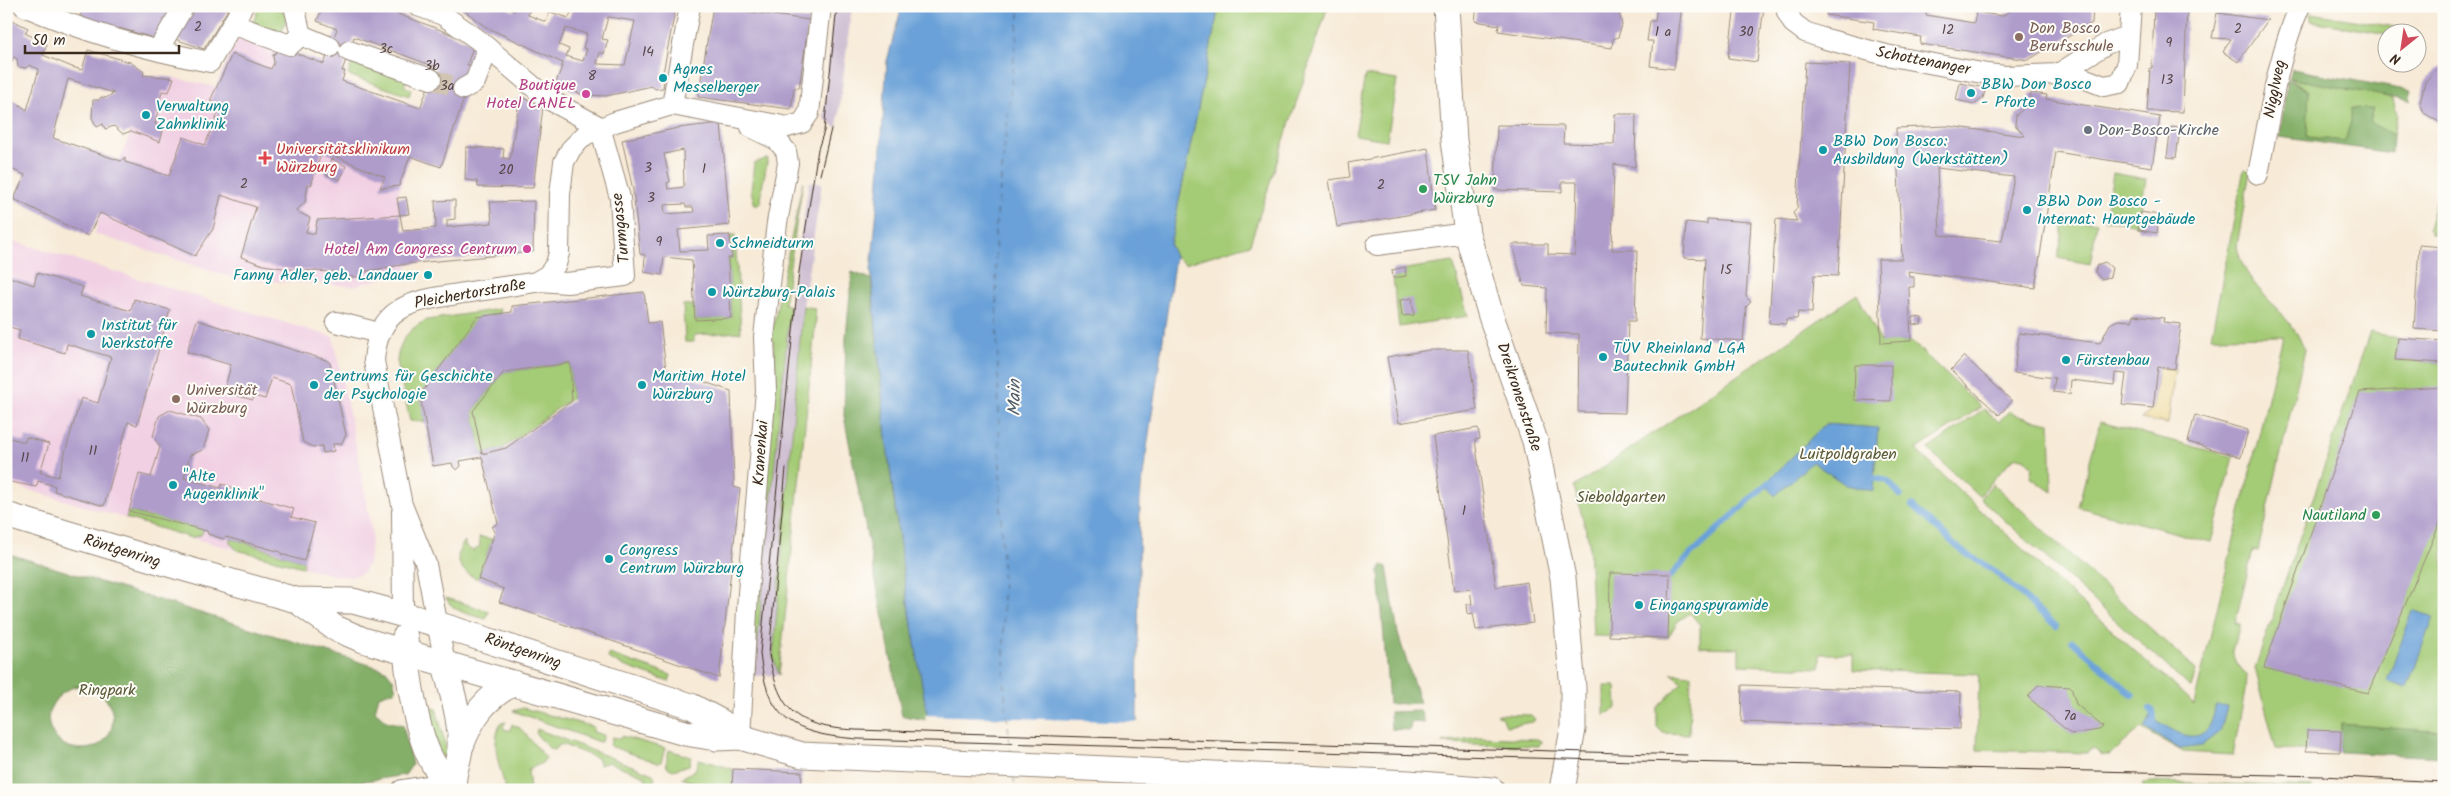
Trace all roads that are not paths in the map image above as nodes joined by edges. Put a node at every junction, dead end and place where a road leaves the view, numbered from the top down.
1 (24, 6) edge
2 (184, 6) edge
3 (243, 6) edge
4 (294, 6) edge
5 (690, 6) edge
6 (821, 6) edge
7 (1446, 6) edge
8 (2131, 6) edge
9 (2300, 6) edge
10 (431, 10) edge
11 (65, 14) edge
12 (1790, 15) edge
13 (232, 24) junction
14 (301, 35) junction
15 (2128, 36) junction
16 (158, 50) junction
17 (491, 51) junction
18 (2058, 74) junction
19 (431, 79) tunnel mouth
20 (463, 89) dead end
21 (672, 105) junction
22 (729, 116) junction
23 (600, 127) junction
24 (788, 171) joint
25 (2258, 174) dead end
26 (1467, 233) junction
27 (1377, 245) dead end
28 (540, 281) junction
29 (336, 322) dead end
30 (379, 333) junction
31 (402, 505) junction
32 (6, 515) edge
33 (296, 600) junction
34 (403, 614) junction
35 (437, 624) junction
36 (406, 652) junction
37 (445, 664) junction
38 (514, 683) junction
39 (740, 737) junction
40 (460, 748) junction
41 (453, 786) edge
42 (402, 790) edge
43 (1492, 790) edge
44 (1562, 790) edge

1 - 11 street
2 - 16 street
3 - 13 street
4 - 14 street
5 - 21 street
6 - 22 street, Pleichertorstraße
7 - 26 main road, Dreikronenstraße
8 - 15 street, Schottenanger
9 - 25 street, Nigglweg
10 - 17 street
11 - 16 street
12 - 18 street, Schottenanger
13 - 14 street
13 - 16 street
14 - 19 street
15 - 18 street, Schottenanger
15 - 18 street, Schottenanger
17 - 20 street
17 - 23 street
21 - 22 street, Pleichertorstraße
21 - 23 street, Pleichertorstraße
22 - 24 street, Pleichertorstraße
23 - 28 street, Pleichertorstraße
23 - 28 street, Turmgasse
24 - 39 street, Kranenkai
26 - 27 street
26 - 44 main road, Dreikronenstraße
28 - 30 street, Pleichertorstraße
29 - 30 street
30 - 31 street, Pleichertorstraße
31 - 34 street, Pleichertorstraße
31 - 35 street, Pleichertorstraße
32 - 33 main road, Röntgenring
33 - 34 main road, Röntgenring
33 - 36 main road, Röntgenring
34 - 35 main road, Röntgenring
34 - 36 main road
35 - 37 street, Pleichertorstraße
35 - 39 main road, Röntgenring
36 - 37 main road, Röntgenring
36 - 41 main road
37 - 38 main road, Röntgenring
37 - 40 main road
38 - 39 main road, Röntgenring
38 - 40 main road
39 - 43 main road, Röntgenring
40 - 41 main road
41 - 42 street

